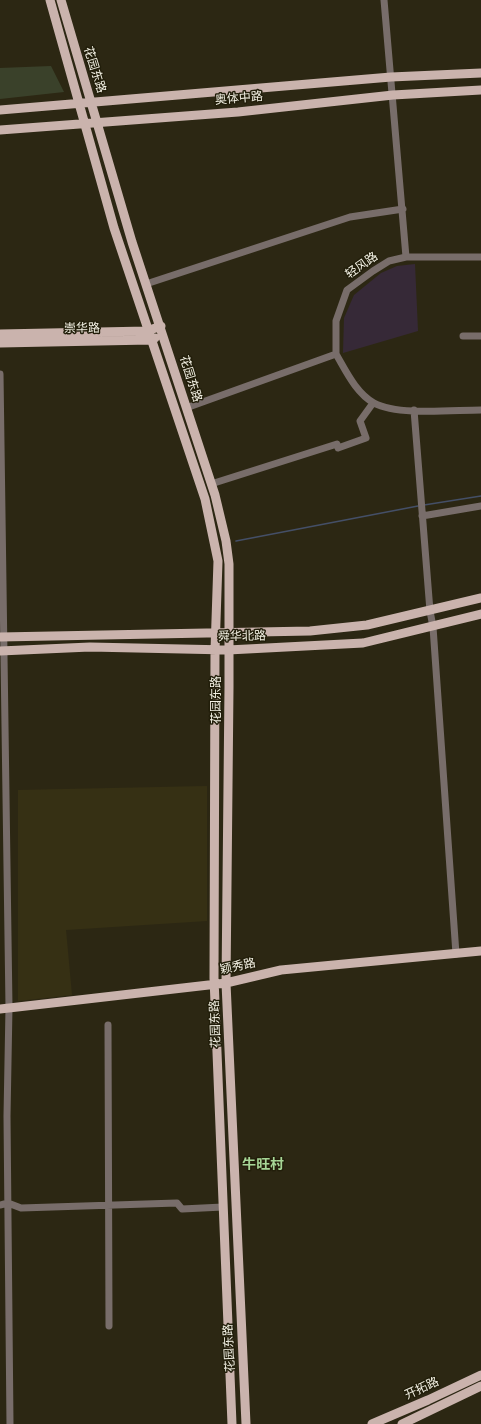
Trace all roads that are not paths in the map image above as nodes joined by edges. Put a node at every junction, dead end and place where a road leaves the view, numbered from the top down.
1 (50, 0) edge
2 (61, 0) edge
3 (384, 0) edge
4 (481, 73) edge
5 (391, 77) junction
6 (481, 90) edge
7 (393, 95) junction
8 (91, 103) junction
9 (79, 104) junction
10 (0, 110) edge
11 (96, 123) junction
12 (84, 125) junction
13 (0, 130) edge
14 (403, 209) junction
15 (406, 257) junction
16 (481, 257) edge
17 (146, 284) junction
18 (162, 330) junction
19 (147, 331) junction
20 (0, 334) edge
21 (463, 336) dead end
22 (481, 336) edge
23 (150, 340) junction
24 (0, 343) edge
25 (336, 354) junction
26 (0, 374) edge
27 (373, 403) junction
28 (186, 408) junction
29 (414, 410) junction
30 (481, 410) edge
31 (211, 484) junction
32 (481, 506) edge
33 (422, 509) junction
34 (481, 598) edge
35 (430, 611) junction
36 (481, 614) edge
37 (433, 627) junction
38 (228, 632) junction
39 (216, 633) junction
40 (2, 637) edge
41 (215, 650) junction
42 (228, 650) junction
43 (2, 651) edge
44 (481, 951) edge
45 (456, 954) junction
46 (226, 983) junction
47 (215, 984) junction
48 (4, 1009) edge
49 (108, 1025) dead end
50 (8, 1203) junction
51 (0, 1206) edge
52 (109, 1206) junction
53 (223, 1206) junction
54 (110, 1326) dead end
55 (481, 1375) edge
56 (481, 1386) edge
57 (10, 1424) edge
58 (232, 1424) edge
59 (246, 1424) edge
60 (372, 1424) edge
61 (402, 1424) edge

1 - 9 main road, 花园东路
2 - 8 main road, 花园东路
3 - 5 street
4 - 5 main road, 奥体中路
5 - 7 street
5 - 8 main road, 奥体中路
6 - 7 main road, 奥体中路
7 - 11 main road, 奥体中路
7 - 14 street
8 - 9 main road, 奥体中路
8 - 11 main road, 花园东路
9 - 10 main road, 奥体中路
9 - 12 main road, 花园东路
11 - 12 main road, 奥体中路
11 - 17 main road, 花园东路
12 - 13 main road, 奥体中路
12 - 19 main road, 花园东路
14 - 15 street
14 - 17 street
15 - 16 street, 轻风路
15 - 25 street, 轻风路
17 - 18 main road, 花园东路
18 - 19 main road, 崇华路
18 - 23 main road, 崇华路
18 - 28 main road, 花园东路
19 - 20 main road, 崇华路
19 - 23 main road, 花园东路
21 - 22 street
23 - 24 main road, 崇华路
23 - 39 main road, 花园东路
25 - 27 street
25 - 28 street
26 - 40 street
27 - 29 street
27 - 31 street
28 - 31 main road, 花园东路
29 - 30 street
29 - 33 street
31 - 38 main road, 花园东路
32 - 33 street
33 - 35 street
34 - 35 main road, 舜华北路
35 - 37 street
35 - 38 main road, 舜华北路
36 - 37 main road, 舜华北路
37 - 42 main road, 舜华北路
37 - 45 street
38 - 39 main road, 舜华北路
38 - 42 main road, 花园东路
39 - 40 main road, 舜华北路
39 - 41 main road, 花园东路
40 - 43 street
41 - 42 main road, 舜华北路
41 - 43 main road, 舜华北路
41 - 47 main road, 花园东路
42 - 46 main road, 花园东路
43 - 48 street
44 - 45 main road, 颖秀路
45 - 46 main road, 颖秀路
46 - 47 main road, 颖秀路
46 - 59 main road, 花园东路
47 - 48 main road, 颖秀路
47 - 53 main road, 花园东路
48 - 50 street
49 - 52 street
50 - 51 street
50 - 52 street
50 - 57 street
52 - 53 street
52 - 54 street
53 - 58 main road, 花园东路
55 - 60 main road, 开拓路
56 - 61 main road, 开拓路

